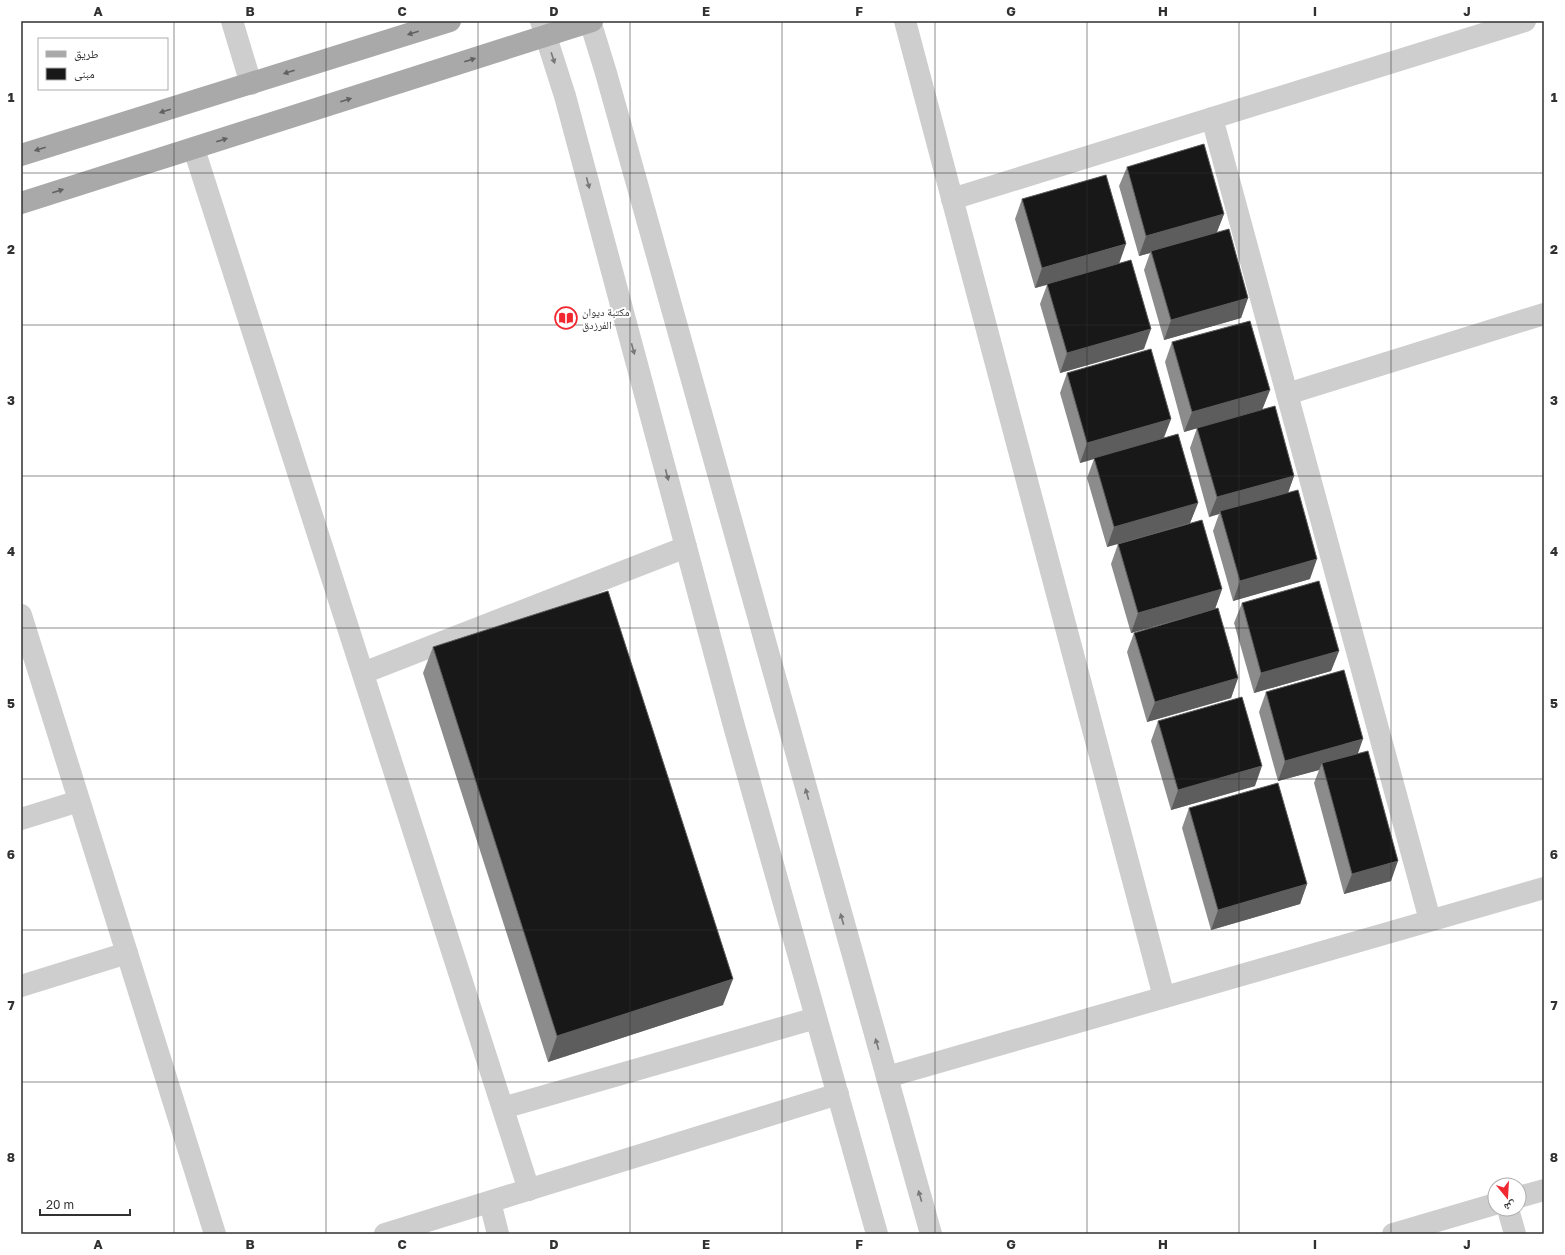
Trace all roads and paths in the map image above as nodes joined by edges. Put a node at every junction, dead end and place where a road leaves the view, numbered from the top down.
1 (232, 21) edge
2 (450, 21) edge
3 (591, 21) edge
4 (905, 21) edge
5 (1517, 22) edge
6 (543, 29) edge
7 (251, 84) junction
8 (1212, 118) junction
9 (194, 149) junction
10 (21, 155) edge
11 (952, 198) junction
12 (21, 203) edge
13 (1544, 314) edge
14 (1287, 394) junction
15 (686, 547) junction
16 (21, 614) edge
17 (363, 673) junction
18 (79, 801) junction
19 (21, 819) edge
20 (1544, 888) edge
21 (1430, 920) junction
22 (127, 953) junction
23 (21, 986) edge
24 (1164, 997) junction
25 (816, 1018) junction
26 (887, 1077) junction
27 (838, 1094) junction
28 (503, 1108) junction
29 (529, 1190) junction
30 (1544, 1190) edge
31 (1527, 1195) edge
32 (490, 1202) junction
33 (1487, 1206) edge
34 (1510, 1217) edge
35 (215, 1234) edge
36 (385, 1234) edge
37 (498, 1234) edge
38 (877, 1234) edge
39 (930, 1234) edge
40 (1393, 1234) edge
41 (1515, 1234) edge

1 - 7 street
2 -> 7 main road
3 - 6 main road
26 -> 3 street
4 - 11 street
5 - 8 street
9 -> 6 main road
6 -> 15 street
7 -> 10 main road
8 - 11 street
8 - 14 street
12 -> 9 main road
9 - 17 street
11 - 24 street
13 - 14 street
14 - 21 street
15 - 17 street
15 - 25 street
16 - 18 street
17 - 28 street
18 - 19 street
18 - 22 street
20 - 21 street
21 - 24 street
22 - 23 street
22 - 35 street
24 - 26 street
25 - 27 street
25 - 28 street
39 -> 26 street
27 - 29 street
27 - 38 street
28 - 29 street
29 - 32 street
30 - 31 street
32 - 36 street
32 - 37 street
33 - 40 street
34 - 41 street

